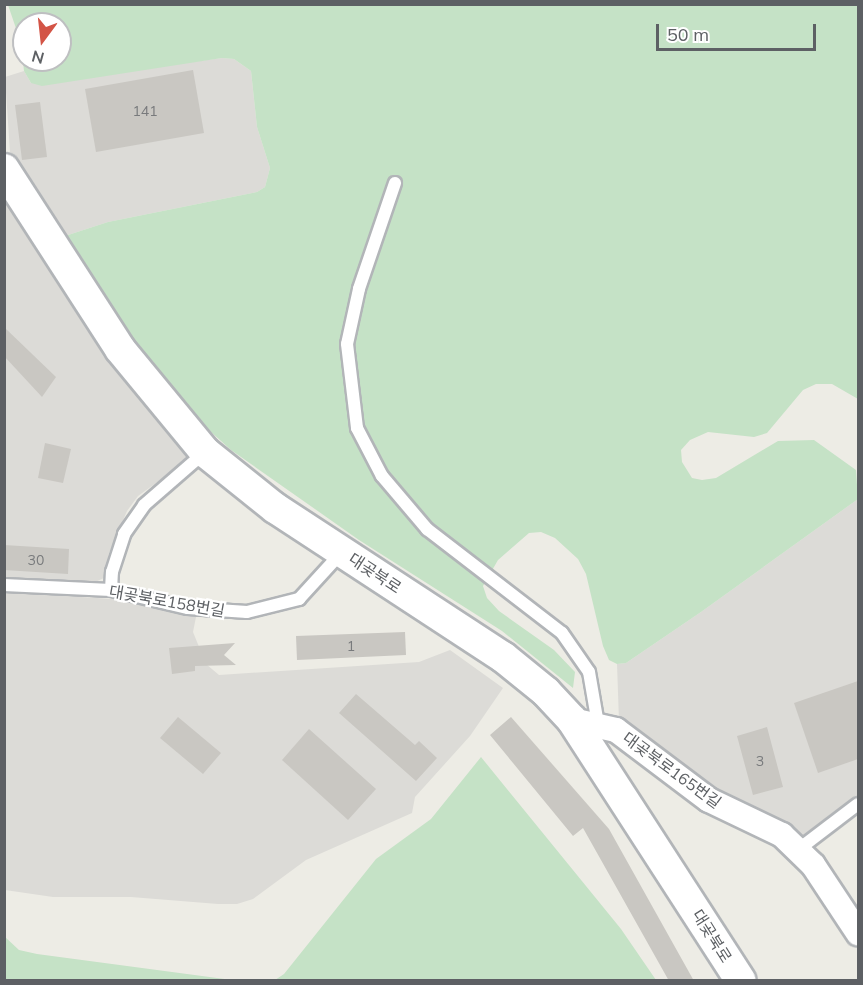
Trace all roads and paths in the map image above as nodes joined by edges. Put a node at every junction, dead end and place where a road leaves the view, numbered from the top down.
1 (4, 169) edge
2 (395, 183) dead end
3 (205, 452) junction
4 (342, 552) junction
5 (4, 585) edge
6 (111, 590) junction
7 (585, 722) junction
8 (858, 804) edge
9 (799, 849) junction
10 (858, 933) edge
11 (740, 981) edge

1 - 3 street, 대곶북로
2 - 7 lane, 대곶북로
3 - 4 street, 대곶북로
3 - 6 lane
4 - 6 lane, 대곶북로158번길
4 - 7 street, 대곶북로
5 - 6 lane, 대곶북로158번길
7 - 9 street, 대곶북로165번길
7 - 11 street, 대곶북로
8 - 9 lane
9 - 10 street, 대곶북로165번길

